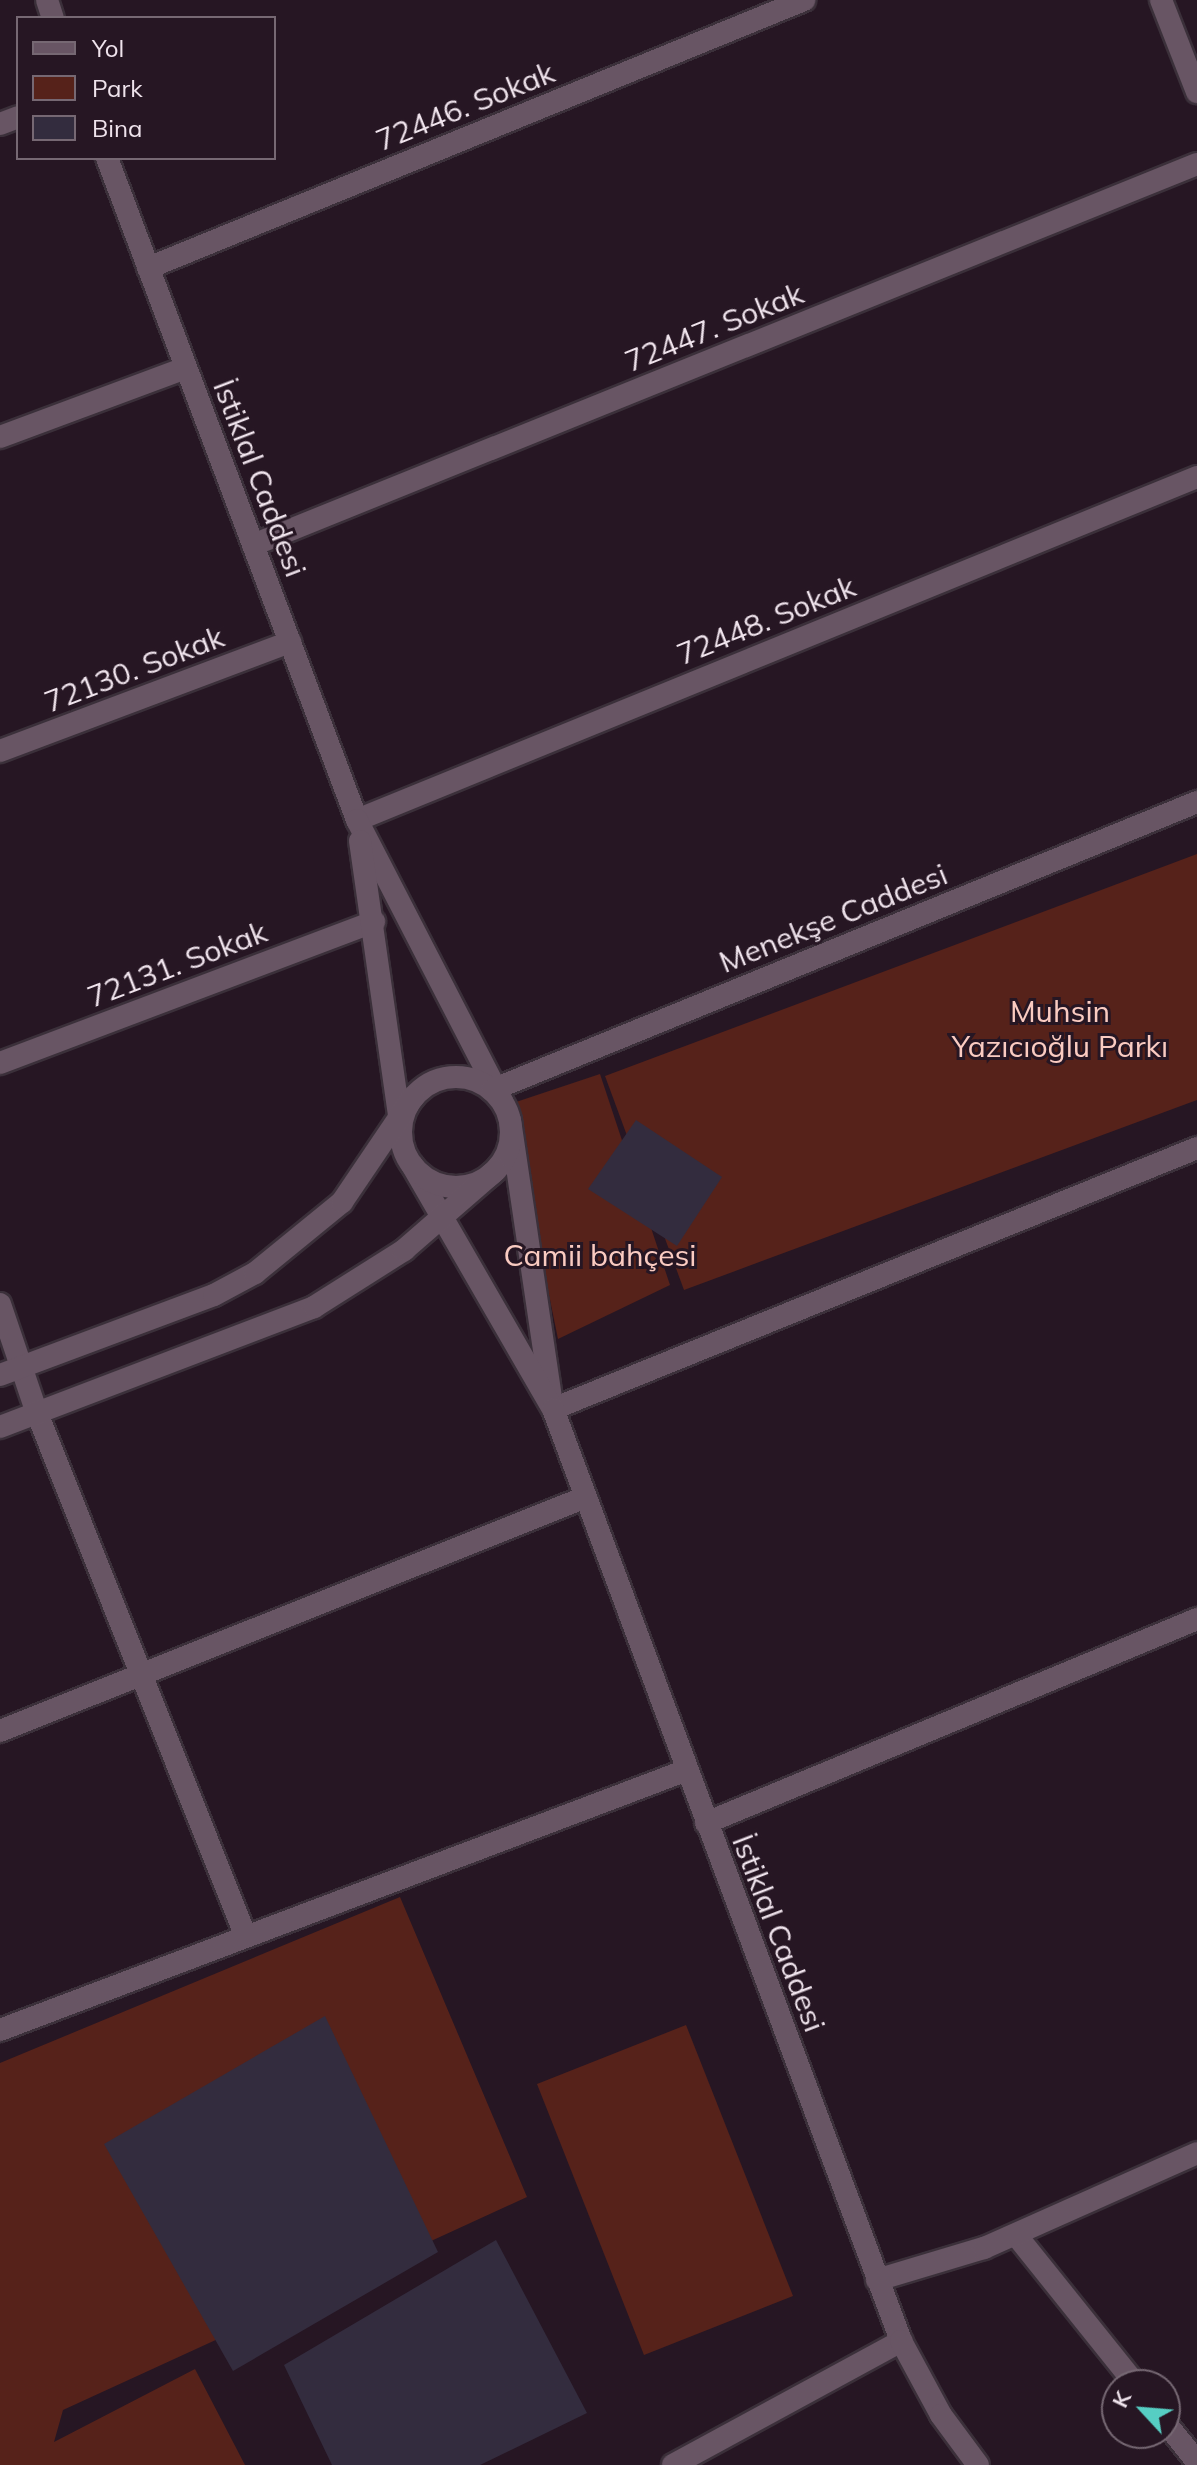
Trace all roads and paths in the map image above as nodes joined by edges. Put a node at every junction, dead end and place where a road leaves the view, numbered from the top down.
1 (804, 0) edge
2 (1161, 0) edge
3 (1197, 92) edge
4 (108, 160) edge
5 (1197, 164) edge
6 (148, 268) junction
7 (186, 368) junction
8 (0, 437) edge
9 (1197, 477) edge
10 (253, 545) junction
11 (290, 642) junction
12 (0, 751) edge
13 (1197, 802) edge
14 (357, 820) junction
15 (374, 922) junction
16 (0, 1063) edge
17 (500, 1100) junction
18 (400, 1124) junction
19 (1197, 1148) edge
20 (412, 1165) junction
21 (495, 1171) junction
22 (442, 1218) junction
23 (0, 1304) edge
24 (24, 1366) junction
25 (0, 1375) edge
26 (553, 1409) junction
27 (37, 1413) junction
28 (0, 1427) edge
29 (586, 1497) junction
30 (1197, 1619) edge
31 (144, 1676) junction
32 (0, 1731) edge
33 (687, 1770) junction
34 (706, 1823) junction
35 (246, 1937) junction
36 (0, 2030) edge
37 (1197, 2153) edge
38 (1016, 2235) junction
39 (877, 2280) junction
40 (901, 2341) junction
41 (1123, 2369) edge
42 (1181, 2442) edge
43 (1197, 2462) edge
44 (673, 2465) edge
45 (978, 2465) edge

1 - 6 street, 72446. Sokak
2 - 3 street
4 - 6 street, İstiklal Caddesi
5 - 10 street, 72447. Sokak
6 - 7 street, İstiklal Caddesi
7 - 8 street
7 - 10 street, İstiklal Caddesi
9 - 14 street, 72448. Sokak
10 - 11 street, İstiklal Caddesi
11 - 12 street, 72130. Sokak
11 - 14 street, İstiklal Caddesi
13 - 17 street, Menekşe Caddesi
14 - 15 street, İstiklal Caddesi
14 - 17 street, İstiklal Caddesi
15 - 16 street, 72131. Sokak
15 - 18 street, İstiklal Caddesi
17 - 18 street
17 - 21 street
17 - 26 street, İstiklal Caddesi
18 - 20 street, İstiklal Caddesi
18 - 24 street
19 - 26 street
20 - 21 street
20 - 22 street, İstiklal Caddesi
21 - 22 street
22 - 26 street, İstiklal Caddesi
22 - 27 street
23 - 24 street
24 - 25 street
24 - 27 street
26 - 29 street, İstiklal Caddesi
27 - 28 street
27 - 31 street
29 - 31 street
29 - 33 street, İstiklal Caddesi
30 - 34 street
31 - 32 street
31 - 35 street
33 - 34 street, İstiklal Caddesi
33 - 35 street
34 - 39 street, İstiklal Caddesi
35 - 36 street
37 - 38 street
38 - 39 street
38 - 41 street
39 - 40 street, İstiklal Caddesi
40 - 44 street
40 - 45 street, İstiklal Caddesi
42 - 43 street

